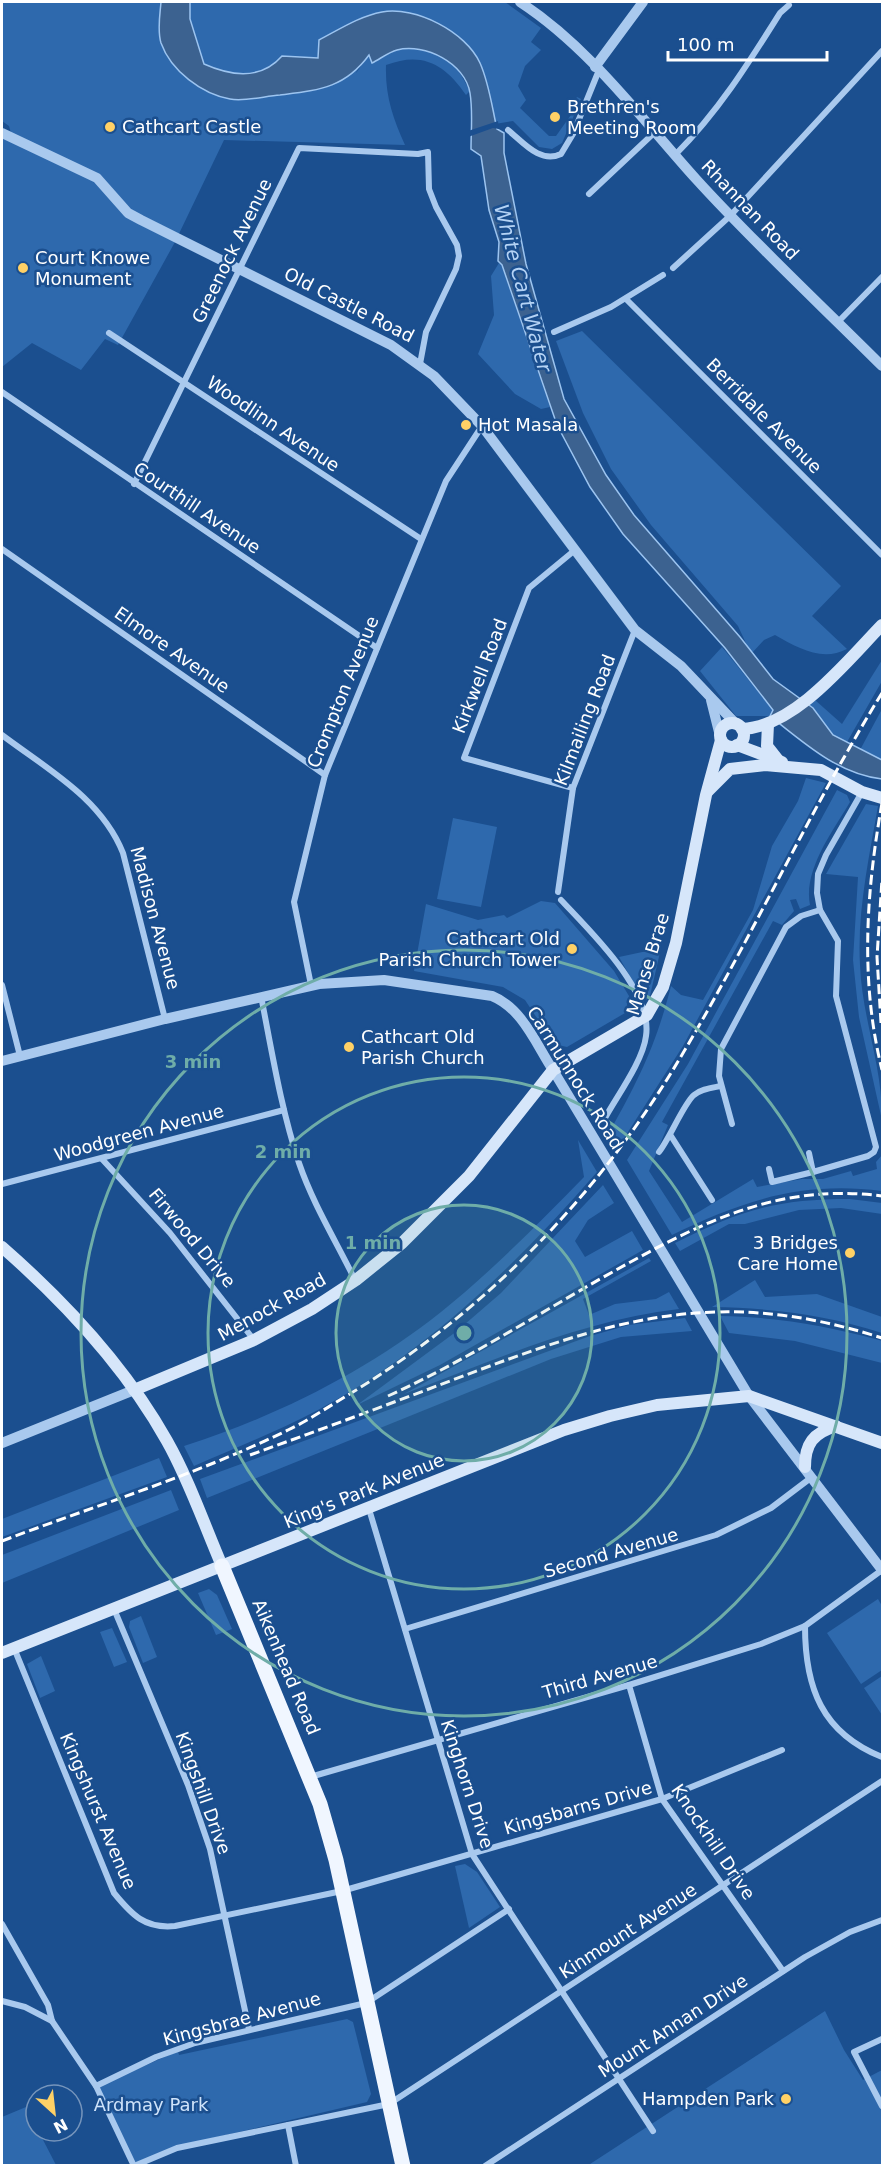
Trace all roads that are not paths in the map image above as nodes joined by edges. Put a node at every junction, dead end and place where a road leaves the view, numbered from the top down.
1 (520, 2) edge
2 (643, 2) edge
3 (789, 5) dead end
4 (882, 51) edge
5 (597, 69) junction
6 (508, 130) dead end
7 (655, 132) junction
8 (2, 133) edge
9 (675, 155) junction
10 (589, 194) dead end
11 (730, 216) junction
12 (673, 268) dead end
13 (239, 269) junction
14 (663, 275) dead end
15 (882, 277) edge
16 (626, 299) junction
17 (838, 322) junction
18 (554, 332) dead end
19 (110, 333) dead end
20 (420, 364) junction
21 (882, 366) edge
22 (184, 382) junction
23 (2, 392) edge
24 (482, 426) junction
25 (134, 484) junction
26 (422, 539) junction
27 (2, 549) edge
28 (575, 550) junction
29 (882, 555) edge
30 (882, 625) edge
31 (635, 630) junction
32 (377, 648) junction
33 (710, 697) junction
34 (772, 723) junction
35 (739, 726) junction
36 (2, 735) edge
37 (721, 738) junction
38 (736, 746) junction
39 (778, 760) junction
40 (795, 766) junction
41 (325, 775) junction
42 (710, 777) junction
43 (573, 788) junction
44 (862, 792) junction
45 (706, 795) junction
46 (882, 798) edge
47 (558, 892) dead end
48 (561, 900) dead end
49 (820, 910) junction
50 (2, 985) edge
51 (311, 985) junction
52 (261, 996) junction
53 (647, 1016) junction
54 (165, 1019) junction
55 (20, 1056) junction
56 (2, 1061) edge
57 (553, 1070) junction
58 (721, 1086) junction
59 (284, 1110) junction
60 (605, 1118) dead end
61 (732, 1124) dead end
62 (671, 1136) junction
63 (659, 1152) dead end
64 (809, 1153) dead end
65 (102, 1159) junction
66 (769, 1169) dead end
67 (813, 1172) junction
68 (2, 1184) edge
69 (712, 1200) dead end
70 (2, 1247) edge
71 (356, 1280) junction
72 (254, 1340) junction
73 (134, 1390) junction
74 (749, 1396) junction
75 (836, 1426) junction
76 (2, 1443) edge
77 (882, 1443) edge
78 (808, 1472) junction
79 (369, 1509) junction
80 (222, 1566) junction
81 (882, 1570) edge
82 (114, 1610) junction
83 (805, 1626) junction
84 (405, 1629) junction
85 (14, 1648) junction
86 (2, 1653) edge
87 (629, 1685) junction
88 (436, 1740) junction
89 (782, 1750) dead end
90 (882, 1757) edge
91 (310, 1777) junction
92 (882, 1781) edge
93 (662, 1799) junction
94 (472, 1854) junction
95 (723, 1886) junction
96 (342, 1891) junction
97 (509, 1909) junction
98 (224, 1916) junction
99 (882, 1920) edge
100 (2, 1924) edge
101 (783, 1971) junction
102 (563, 1991) junction
103 (2, 2001) edge
104 (366, 2003) junction
105 (52, 2021) junction
106 (249, 2029) junction
107 (882, 2039) edge
108 (619, 2079) junction
109 (96, 2086) junction
110 (389, 2104) junction
111 (882, 2106) edge
112 (288, 2125) junction
113 (653, 2131) dead end
114 (134, 2165) edge
115 (296, 2166) edge
116 (403, 2166) edge
117 (485, 2166) edge

1 - 5 street, Rhannan Road
2 - 5 street
3 - 9 street
4 - 11 street
5 - 6 street
5 - 7 street, Rhannan Road
7 - 9 street, Rhannan Road
7 - 10 street
8 - 13 street, Old Castle Road
9 - 11 street, Rhannan Road
11 - 12 street
11 - 17 street, Rhannan Road
13 - 20 street, Old Castle Road
13 - 20 street, Greenock Avenue
13 - 22 street, Greenock Avenue
14 - 16 street
15 - 17 street
16 - 18 street
16 - 29 street, Berridale Avenue
17 - 21 street, Rhannan Road
19 - 22 street, Woodlinn Avenue
20 - 24 street, Old Castle Road
22 - 25 street, Greenock Avenue
22 - 26 street, Woodlinn Avenue
23 - 25 street, Courthill Avenue
24 - 26 street, Crompton Avenue
24 - 28 street, Old Castle Road
25 - 32 street, Courthill Avenue
26 - 32 street, Crompton Avenue
27 - 41 street, Elmore Avenue
28 - 31 street, Old Castle Road
28 - 43 street, Kirkwell Road
30 - 34 main road
31 - 33 street, Old Castle Road
31 - 43 street, Kilmailing Road
32 - 41 street, Crompton Avenue
33 - 35 street, Old Castle Road
33 - 37 street, Old Castle Road
34 - 35 main road
34 - 39 main road
35 - 37 main road
35 - 38 main road
36 - 54 street, Madison Avenue
37 - 38 main road
37 - 42 main road, Manse Brae
38 - 39 main road
38 - 42 main road, Manse Brae
39 - 40 main road
40 - 44 main road
40 - 45 main road
41 - 51 street, Crompton Avenue
42 - 45 main road, Manse Brae
43 - 47 street, Kilmailing Road
44 - 46 main road
44 - 49 street
45 - 53 main road, Manse Brae
48 - 53 street
49 - 58 street
49 - 67 street
50 - 55 street
51 - 52 street, Carmunnock Road
51 - 57 street, Carmunnock Road
52 - 54 street, Carmunnock Road
52 - 59 street
53 - 57 main road, Menock Road
53 - 60 street, Manse Brae
54 - 55 street, Carmunnock Road
55 - 56 street, Carmunnock Road
57 - 71 main road, Menock Road
57 - 74 street, Carmunnock Road
58 - 61 street
58 - 62 street
59 - 65 street, Woodgreen Avenue
59 - 71 street
62 - 63 street
62 - 69 street
64 - 67 street
65 - 68 street, Woodgreen Avenue
65 - 72 street, Firwood Drive
66 - 67 street
70 - 73 main road, Aikenhead Road
71 - 72 main road, Menock Road
72 - 73 main road, Menock Road
73 - 76 street, Menock Road
73 - 80 main road, Aikenhead Road
74 - 75 main road
74 - 78 street, Carmunnock Road
74 - 79 main road, King's Park Avenue
75 - 77 main road
75 - 78 main road
78 - 81 street, Carmunnock Road
78 - 84 street, Second Avenue
79 - 80 main road, King's Park Avenue
79 - 84 street, Kinghorn Drive
80 - 82 main road, King's Park Avenue
80 - 91 main road, Aikenhead Road
81 - 83 street, Third Avenue
82 - 85 main road, King's Park Avenue
82 - 98 street, Kingshill Drive
83 - 87 street, Third Avenue
83 - 90 street
84 - 88 street, Kinghorn Drive
85 - 86 main road, King's Park Avenue
85 - 98 street, Kingshurst Avenue
87 - 88 street, Third Avenue
87 - 93 street, Knockhill Drive
88 - 91 street, Third Avenue
88 - 94 street, Kinghorn Drive
89 - 93 street, Kingsbarns Drive
91 - 96 main road, Aikenhead Road
92 - 95 street, Kinmount Avenue
93 - 94 street, Kingsbarns Drive
93 - 95 street, Knockhill Drive
94 - 96 street, Kingsbarns Drive
94 - 97 street, Kinghorn Drive
95 - 101 street, Knockhill Drive
95 - 102 street, Kinmount Avenue
96 - 98 street, Kingshurst Avenue
96 - 104 main road, Aikenhead Road
97 - 102 street, Kinghorn Drive
97 - 104 street
98 - 106 street, Kingshill Drive
99 - 101 street, Mount Annan Drive
100 - 105 street
101 - 108 street, Mount Annan Drive
102 - 108 street, Kinghorn Drive
102 - 110 street, Kinmount Avenue
103 - 105 street
104 - 106 street, Kingsbrae Avenue
104 - 110 main road, Aikenhead Road
105 - 109 street
106 - 109 street, Kingsbrae Avenue
107 - 111 street
108 - 113 street, Kinghorn Drive
108 - 117 street, Mount Annan Drive
109 - 114 street
110 - 112 street
110 - 116 main road, Aikenhead Road
112 - 114 street
112 - 115 street

